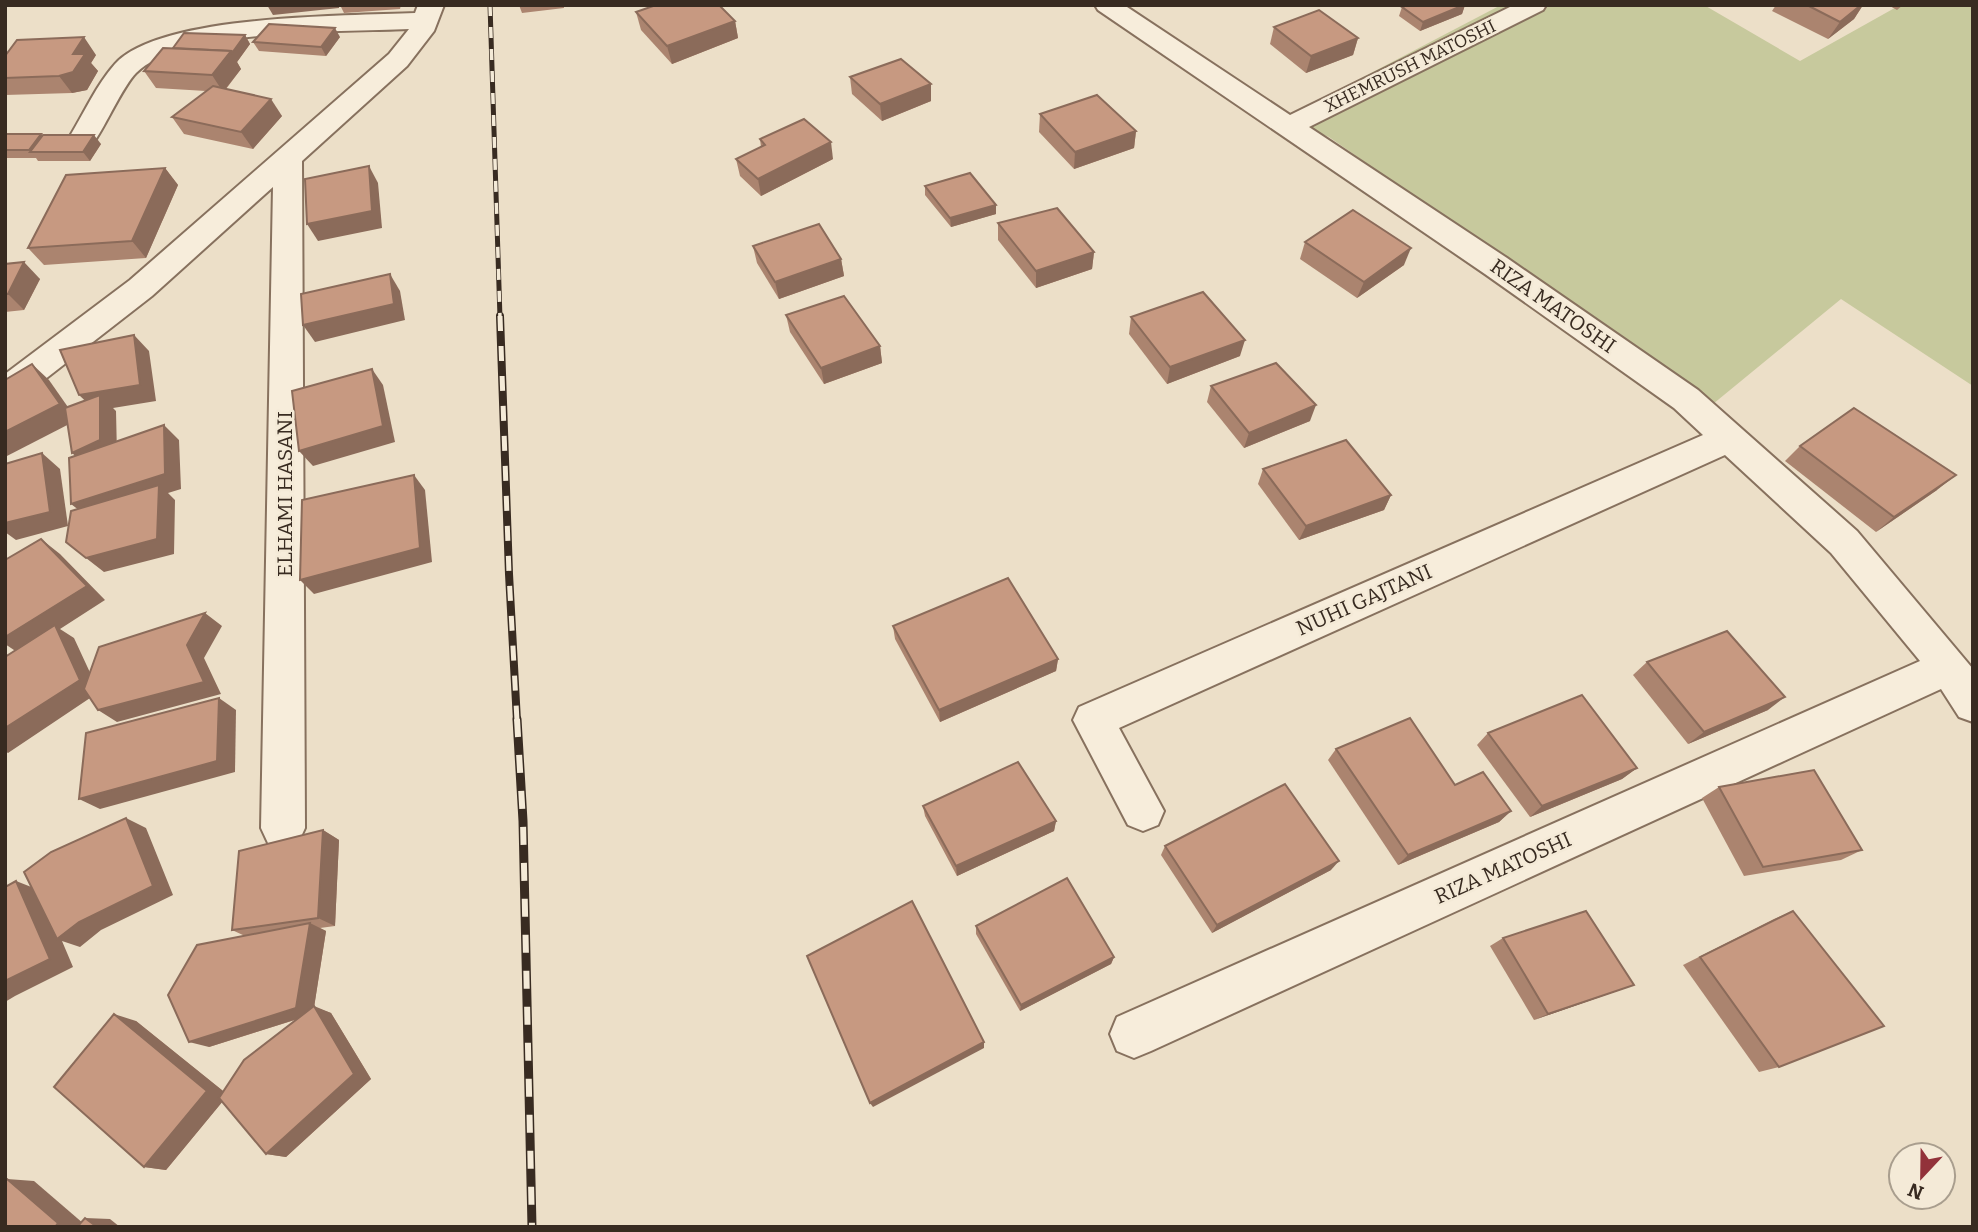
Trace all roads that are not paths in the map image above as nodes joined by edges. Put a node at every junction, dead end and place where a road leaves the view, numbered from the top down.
1 (1107, 5) edge
2 (1534, 5) edge
3 (429, 12) edge
4 (1287, 127) junction
5 (84, 136) edge
6 (288, 160) junction
7 (5, 392) edge
8 (1730, 438) junction
9 (1948, 667) junction
10 (1973, 704) edge
11 (1143, 811) dead end
12 (283, 828) dead end
13 (1135, 1034) dead end

1 - 4 street, RIZA MATOSHI
2 - 4 street, XHEMRUSH MATOSHI
3 - 5 street
3 - 6 street
4 - 8 street, RIZA MATOSHI
6 - 7 street
6 - 12 street, ELHAMI HASANI
8 - 9 street, RIZA MATOSHI
8 - 11 street, NUHI GAJTANI
9 - 10 street, RIZA MATOSHI
9 - 13 street, RIZA MATOSHI

